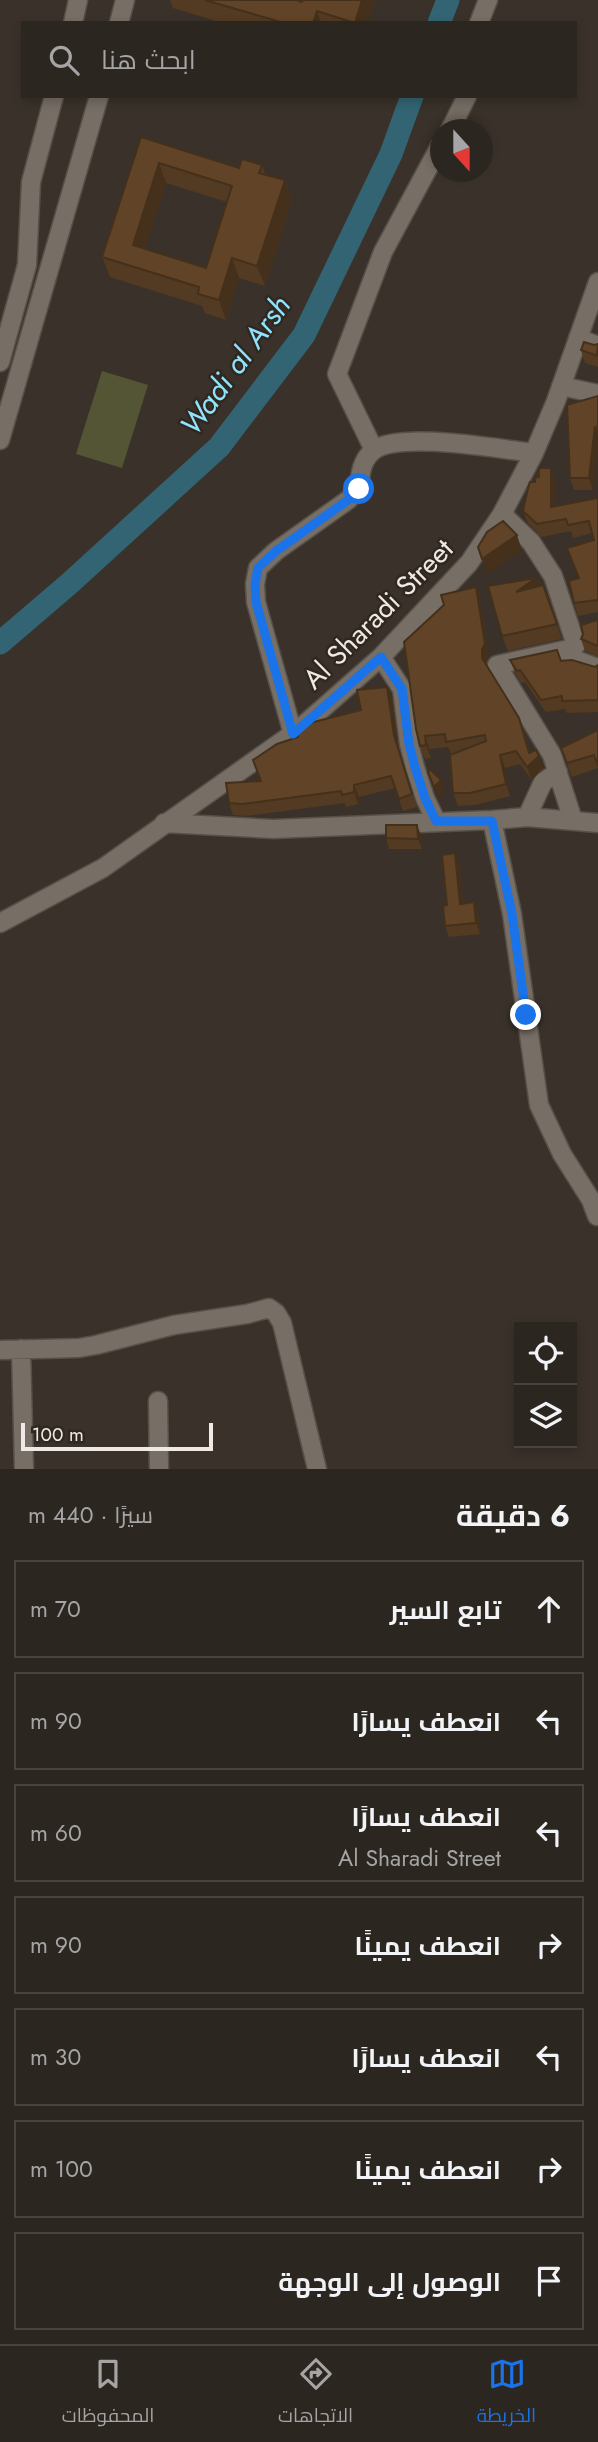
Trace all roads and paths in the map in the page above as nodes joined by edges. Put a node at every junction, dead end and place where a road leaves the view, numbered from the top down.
1 (78, 0) edge
2 (125, 0) edge
3 (488, 0) edge
4 (73, 21) edge
5 (120, 21) edge
6 (481, 21) edge
7 (53, 98) edge
8 (98, 98) edge
9 (466, 98) edge
10 (456, 119) edge
11 (430, 165) edge
12 (598, 282) edge
13 (578, 338) junction
14 (598, 346) edge
15 (0, 362) edge
16 (561, 386) junction
17 (598, 394) edge
18 (0, 440) edge
19 (374, 450) junction
20 (534, 453) junction
21 (502, 514) junction
22 (589, 625) edge
23 (570, 629) junction
24 (569, 649) junction
25 (381, 657) junction
26 (598, 668) edge
27 (293, 734) junction
28 (572, 746) edge
29 (555, 763) junction
30 (527, 817) junction
31 (573, 820) junction
32 (436, 821) junction
33 (492, 821) junction
34 (164, 823) junction
35 (598, 823) edge
36 (0, 923) edge
37 (597, 1216) edge
38 (0, 1349) edge
39 (21, 1349) junction
40 (158, 1401) dead end
41 (23, 1469) edge
42 (159, 1469) edge
43 (317, 1469) edge

1 - 4 street
2 - 5 street
3 - 6 street
7 - 15 street
8 - 18 street
9 - 10 street
11 - 19 street
12 - 13 street, Al Sharadi Street
13 - 14 street
13 - 16 street, Al Sharadi Street
16 - 17 street
16 - 20 street, Al Sharadi Street
19 - 20 street
19 - 27 street
20 - 21 street, Al Sharadi Street
21 - 23 street
21 - 25 street, Al Sharadi Street
22 - 23 street
23 - 24 street
24 - 26 street
24 - 29 street
25 - 27 street, Al Sharadi Street
25 - 32 street
27 - 34 street, Al Sharadi Street
28 - 29 street
29 - 30 street
29 - 31 street
30 - 31 street
30 - 33 street
31 - 35 street
32 - 33 street
32 - 34 street
33 - 37 street
34 - 36 street, Al Sharadi Street
38 - 39 street
39 - 41 street
39 - 43 street
40 - 42 street

